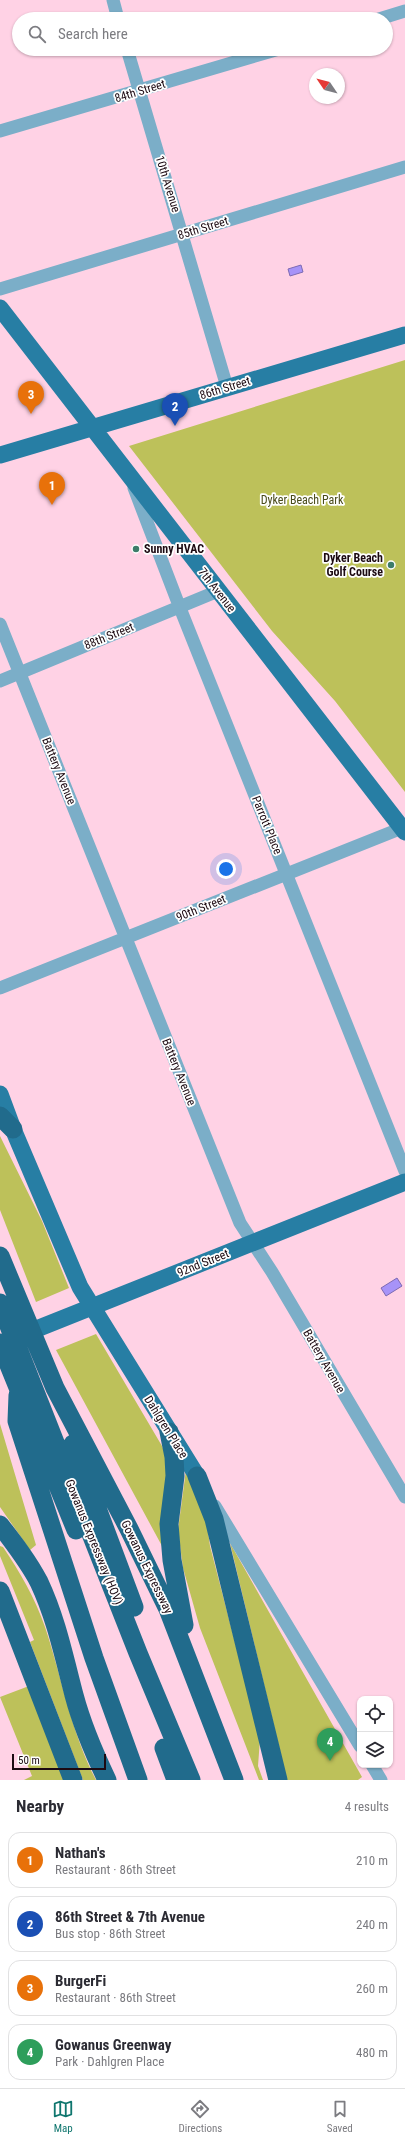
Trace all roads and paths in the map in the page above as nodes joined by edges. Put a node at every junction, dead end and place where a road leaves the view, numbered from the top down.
1 (113, 0) edge
2 (405, 11) edge
3 (116, 12) edge
4 (393, 15) edge
5 (130, 56) edge
6 (256, 56) edge
7 (140, 91) junction
8 (0, 132) edge
9 (405, 167) edge
10 (183, 234) junction
11 (0, 289) edge
12 (0, 308) edge
13 (405, 335) edge
14 (227, 387) junction
15 (93, 427) junction
16 (0, 455) edge
17 (131, 478) junction
18 (218, 592) junction
19 (180, 608) junction
20 (0, 624) edge
21 (20, 673) junction
22 (0, 681) edge
23 (403, 830) edge
24 (287, 874) junction
25 (125, 938) junction
26 (0, 988) edge
27 (0, 1094) edge
28 (6, 1123) edge
29 (405, 1171) edge
30 (405, 1182) edge
31 (254, 1243) junction
32 (0, 1256) edge
33 (0, 1303) edge
34 (93, 1308) junction
35 (0, 1343) edge
36 (43, 1363) junction
37 (18, 1385) junction
38 (169, 1432) junction
39 (197, 1476) junction
40 (405, 1497) edge
41 (0, 1525) edge
42 (0, 1591) edge
43 (201, 1692) junction
44 (357, 1741) edge
45 (374, 1768) edge
46 (74, 1780) edge
47 (108, 1780) edge
48 (138, 1780) edge
49 (176, 1780) edge
50 (191, 1780) edge
51 (205, 1780) edge
52 (234, 1780) edge
53 (278, 1780) edge
54 (381, 1780) edge

1 - 3 street
2 - 4 street
5 - 7 street, 10th Avenue
6 - 7 street, 84th Street
7 - 8 street, 84th Street
7 - 10 street, 10th Avenue
9 - 10 street, 85th Street
10 - 11 street, 85th Street
10 - 14 street, 10th Avenue
12 - 15 main road, 7th Avenue
13 - 14 main road, 86th Street
14 - 15 main road, 86th Street
15 - 16 main road, 86th Street
15 - 17 main road, 7th Avenue
17 - 18 main road, 7th Avenue
17 - 19 street, Parrott Place
18 - 19 street, 88th Street
18 - 23 main road, 7th Avenue
19 - 21 street, 88th Street
19 - 24 street, Parrott Place
20 - 21 street, Battery Avenue
21 - 22 street, 88th Street
21 - 25 street, Battery Avenue
23 - 24 street, 90th Street
24 - 25 street, 90th Street
24 - 29 street, Parrott Place
25 - 26 street, 90th Street
25 - 31 street, Battery Avenue
27 - 28 main road, Dahlgren Place
28 - 34 main road, Dahlgren Place
30 - 31 main road, 92nd Street
31 - 34 main road, 92nd Street
31 - 40 street, Battery Avenue
32 - 36 highway, Gowanus Expressway
33 - 50 highway, Gowanus Expressway (HOV)
34 - 35 main road, 92nd Street
34 - 38 main road, Dahlgren Place
35 - 37 highway
36 - 43 highway, Gowanus Expressway
36 - 51 highway, Gowanus Expressway
37 - 48 highway
37 - 49 highway
38 - 39 main road, Dahlgren Place
38 - 43 highway
39 - 44 street, Dahlgren Place
39 - 53 highway
41 - 47 highway
42 - 46 highway
43 - 52 highway, Gowanus Expressway
45 - 54 street

